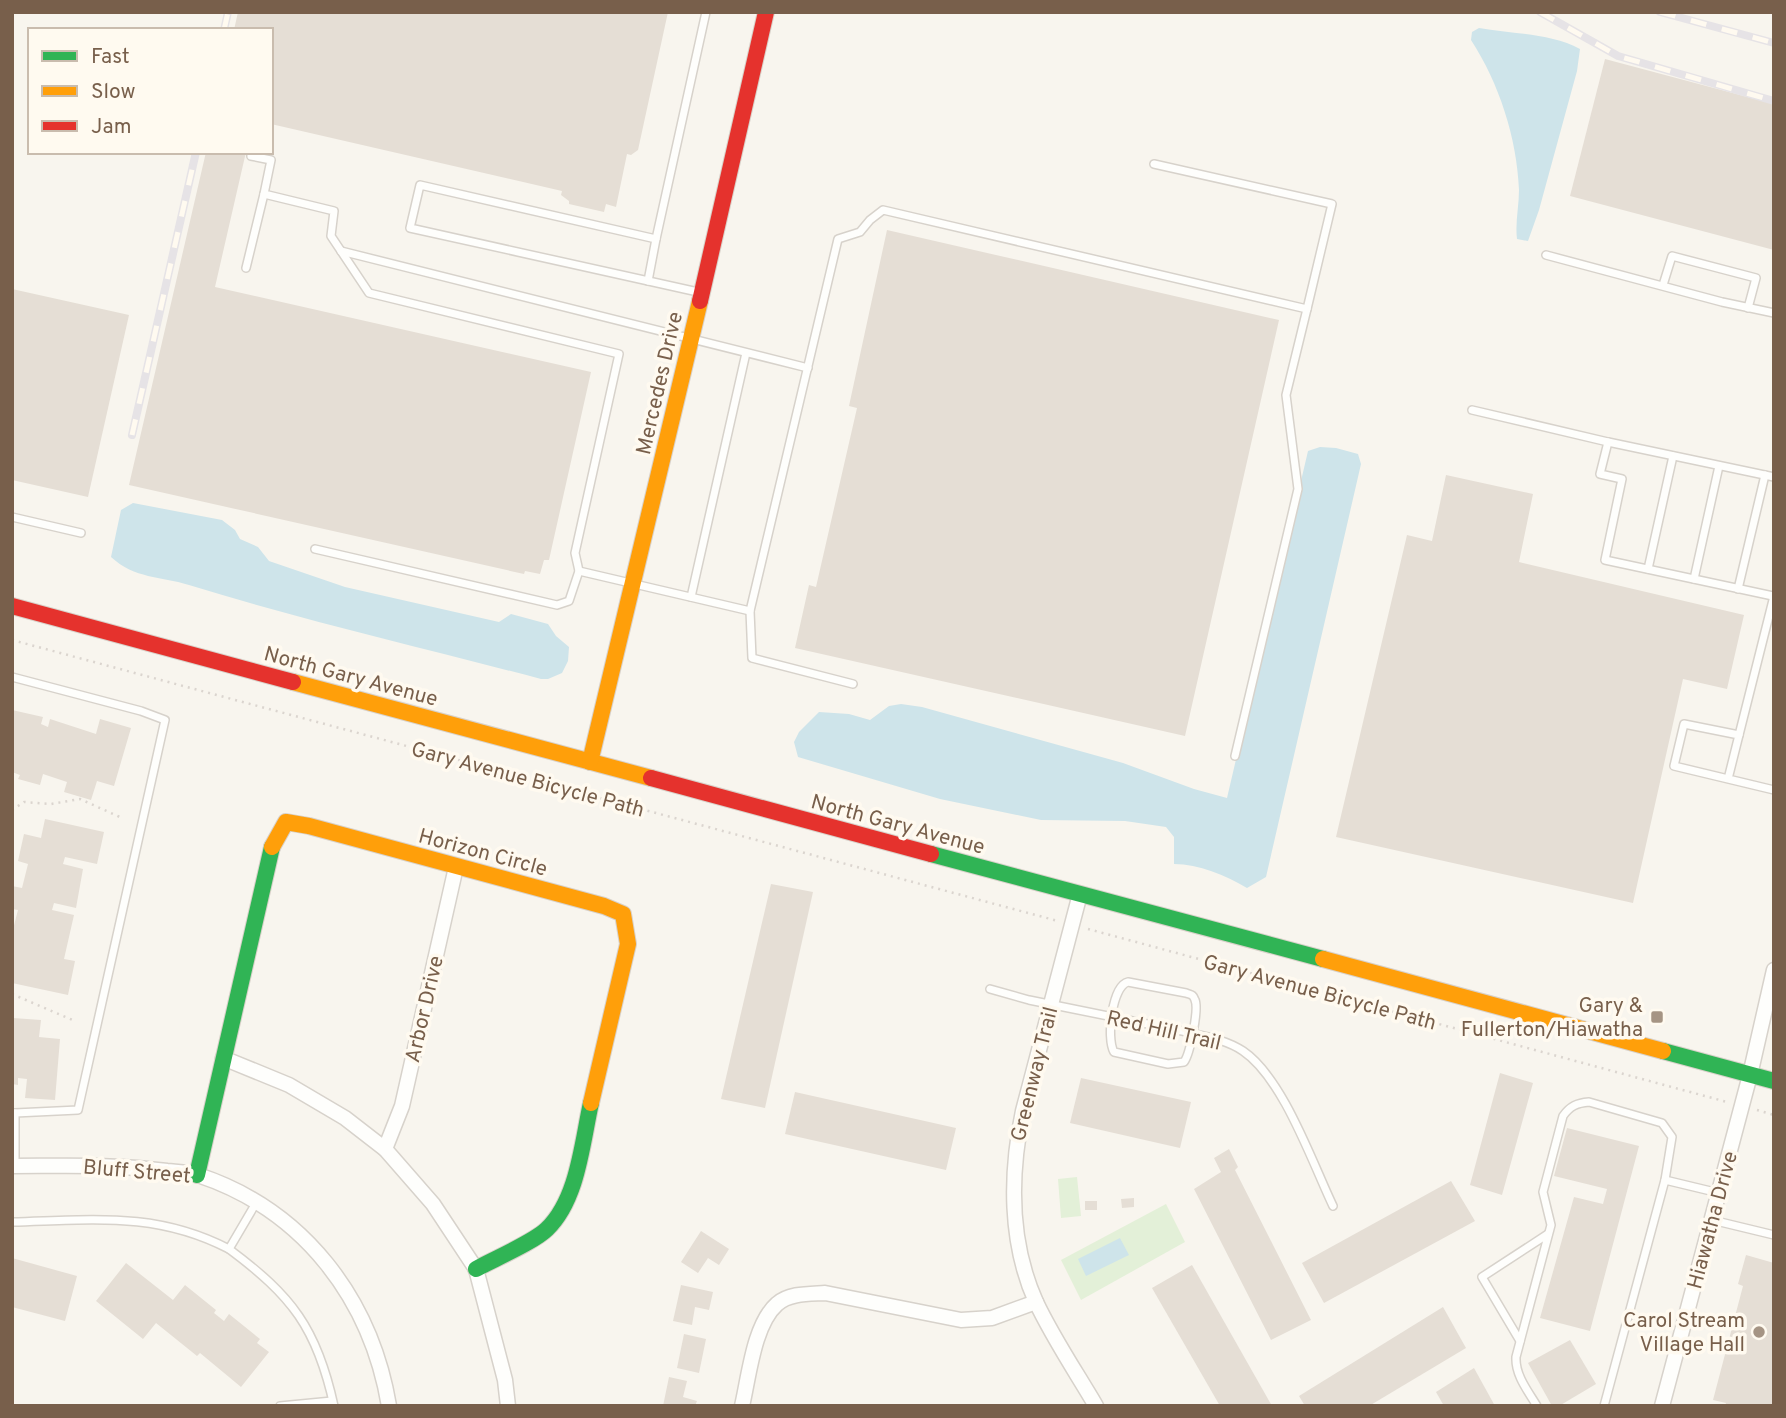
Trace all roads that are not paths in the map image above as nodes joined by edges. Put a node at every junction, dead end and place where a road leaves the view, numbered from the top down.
1 (706, 12) edge
2 (765, 12) edge
3 (251, 156) dead end
4 (1154, 164) dead end
5 (264, 194) junction
6 (656, 239) junction
7 (341, 251) junction
8 (1546, 255) dead end
9 (246, 268) dead end
10 (648, 281) junction
11 (1663, 285) junction
12 (702, 293) junction
13 (1748, 308) junction
14 (1307, 309) junction
15 (1774, 313) edge
16 (691, 339) junction
17 (746, 353) junction
18 (808, 368) junction
19 (1472, 410) dead end
20 (1608, 442) junction
21 (1673, 456) junction
22 (1719, 466) junction
23 (1765, 475) junction
24 (1774, 477) edge
25 (12, 517) edge
26 (81, 533) dead end
27 (315, 549) dead end
28 (1648, 569) junction
29 (579, 571) junction
30 (1693, 579) junction
31 (632, 583) junction
32 (1738, 589) junction
33 (1773, 596) edge
34 (691, 597) junction
35 (12, 606) edge
36 (750, 611) junction
37 (12, 677) edge
38 (853, 684) dead end
39 (1739, 736) junction
40 (1235, 756) dead end
41 (590, 762) junction
42 (1728, 779) junction
43 (1774, 790) edge
44 (456, 867) junction
45 (1080, 894) junction
46 (1774, 970) edge
47 (990, 989) dead end
48 (1051, 1004) junction
49 (1112, 1017) junction
50 (1192, 1033) junction
51 (223, 1058) junction
52 (1750, 1075) junction
53 (1774, 1081) edge
54 (14, 1113) edge
55 (384, 1149) junction
56 (14, 1166) edge
57 (197, 1175) junction
58 (1665, 1180) junction
59 (1719, 1194) junction
60 (256, 1203) junction
61 (1333, 1206) dead end
62 (1712, 1220) junction
63 (12, 1222) edge
64 (1548, 1234) junction
65 (1774, 1235) edge
66 (229, 1249) junction
67 (476, 1269) junction
68 (774, 1287) dead end
69 (781, 1301) junction
70 (1036, 1302) junction
71 (1520, 1341) junction
72 (333, 1403) edge
73 (280, 1406) edge
74 (388, 1406) edge
75 (508, 1406) edge
76 (743, 1406) edge
77 (1096, 1406) edge
78 (1537, 1406) edge
79 (1604, 1406) edge
80 (1662, 1406) edge

1 - 6 lane
2 - 12 street, Mercedes Drive
3 - 5 lane
4 - 14 lane
5 - 7 lane
5 - 9 lane
6 - 10 lane
6 - 10 lane
7 - 16 lane
7 - 29 lane
8 - 11 lane
10 - 12 lane
11 - 13 lane
11 - 13 lane
12 - 16 street, Mercedes Drive
13 - 15 lane
14 - 18 lane
14 - 40 lane
16 - 17 lane
16 - 31 street, Mercedes Drive
17 - 18 lane
17 - 34 lane
18 - 36 lane
19 - 20 lane
20 - 21 lane
20 - 28 lane
21 - 22 lane
21 - 28 lane
22 - 23 lane
22 - 30 lane
23 - 24 lane
23 - 32 lane
25 - 26 lane
27 - 29 lane
28 - 30 lane
29 - 31 lane
30 - 32 lane
31 - 34 lane
31 - 41 street, Mercedes Drive
32 - 33 lane
33 - 39 lane
34 - 36 lane
35 - 41 street, North Gary Avenue
36 - 38 lane
37 - 54 lane
39 - 42 lane
39 - 42 lane
41 - 45 street, North Gary Avenue
42 - 43 lane
44 - 51 street, Horizon Circle
44 - 55 street, Arbor Drive
44 - 67 street, Horizon Circle
45 - 48 street, Greenway Trail
45 - 52 street, North Gary Avenue
46 - 52 street, Hiawatha Drive
47 - 48 lane, Red Hill Trail
48 - 49 lane, Red Hill Trail
48 - 70 street, Greenway Trail
49 - 50 lane, Red Hill Trail
49 - 50 lane
49 - 50 lane
50 - 61 lane, Red Hill Trail
51 - 55 street
51 - 57 street, Horizon Circle
52 - 53 street, North Gary Avenue
52 - 59 street, Hiawatha Drive
54 - 56 lane
55 - 67 street
56 - 57 street, Bluff Street
57 - 60 street, Bluff Street
58 - 59 lane
58 - 64 lane
58 - 79 lane
59 - 62 street, Hiawatha Drive
60 - 66 lane
60 - 74 street, Bluff Street
62 - 65 lane
62 - 80 street, Hiawatha Drive
63 - 66 lane
64 - 71 lane
64 - 71 lane
66 - 72 lane
67 - 75 street
68 - 69 street
69 - 70 street
69 - 76 street
70 - 77 street, Greenway Trail
71 - 78 lane
72 - 73 lane

